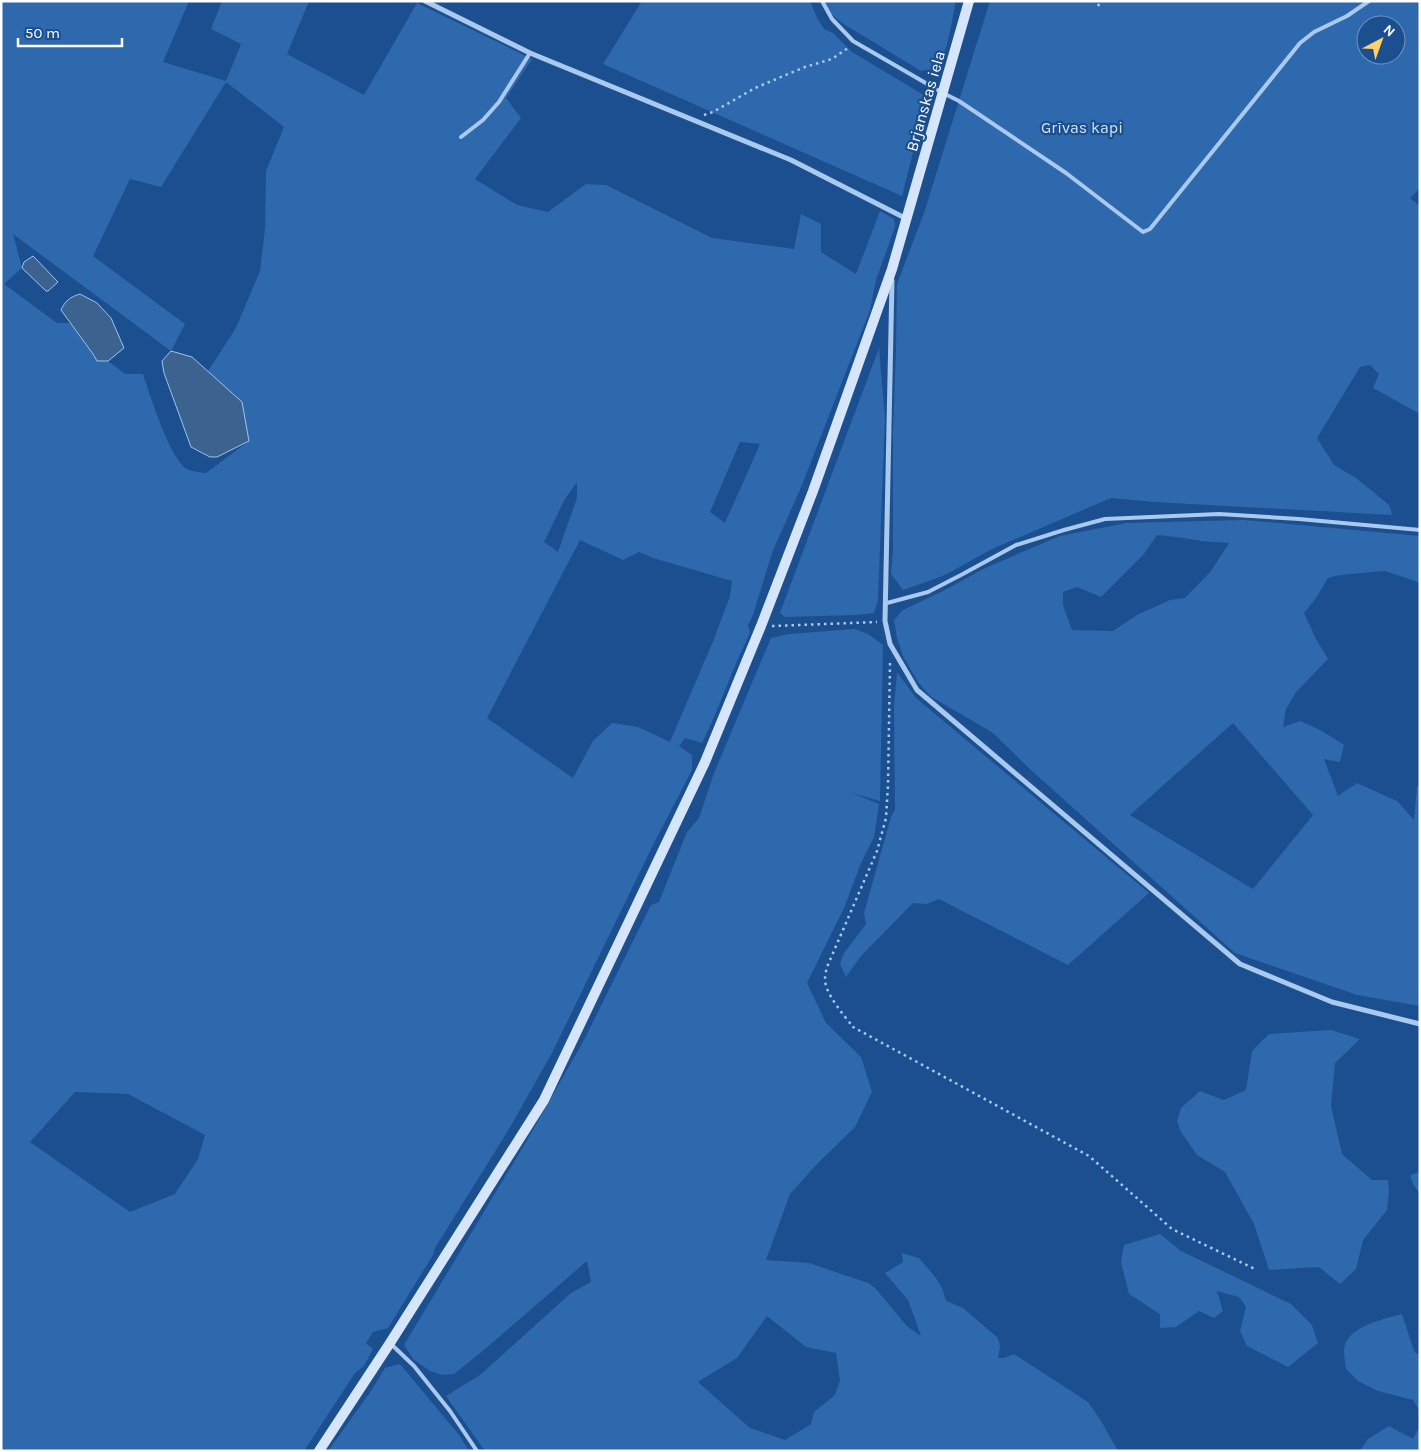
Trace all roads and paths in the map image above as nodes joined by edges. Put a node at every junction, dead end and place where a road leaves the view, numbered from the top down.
1 (425, 1) edge
2 (822, 1) edge
3 (969, 1) edge
4 (1100, 1) edge
5 (1369, 1) edge
6 (1098, 6) dead end
7 (853, 41) junction
8 (530, 53) junction
9 (943, 93) junction
10 (691, 118) junction
11 (461, 137) dead end
12 (907, 219) junction
13 (892, 269) junction
14 (1420, 530) edge
15 (887, 603) junction
16 (885, 622) junction
17 (761, 626) junction
18 (890, 644) junction
19 (1420, 1024) edge
20 (1257, 1270) dead end
21 (390, 1343) junction
22 (319, 1451) edge
23 (477, 1451) edge

1 - 8 street
2 - 7 lane
3 - 9 main road, Brjanskas iela
4 - 6 path
5 - 9 lane
7 - 9 lane
7 - 10 path
8 - 10 street
8 - 11 lane
9 - 12 main road, Brjanskas iela
10 - 12 street
12 - 13 main road, Brjanskas iela
13 - 15 street
13 - 17 main road, Brjanskas iela
14 - 15 lane
15 - 16 street
16 - 17 path
16 - 18 street
17 - 21 main road, Brjanskas iela
18 - 19 street
18 - 20 path
21 - 22 main road, Brjanskas iela
21 - 23 lane

